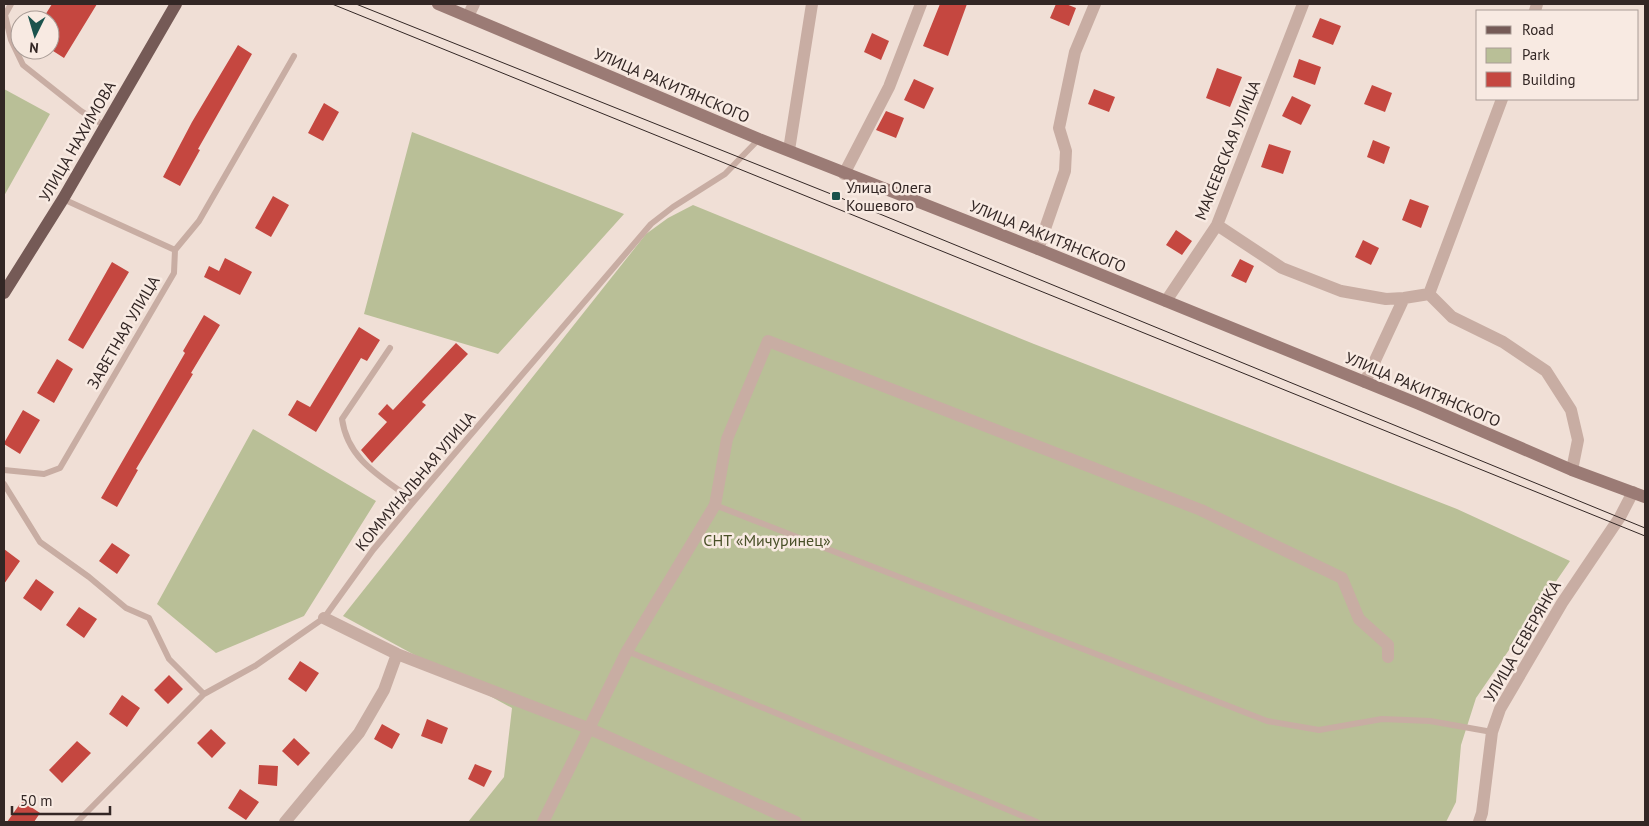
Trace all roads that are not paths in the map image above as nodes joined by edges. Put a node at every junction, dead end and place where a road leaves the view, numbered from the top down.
1 (11, 4) edge
2 (176, 4) edge
3 (438, 4) edge
4 (474, 4) edge
5 (812, 4) edge
6 (921, 4) edge
7 (1095, 4) edge
8 (1302, 4) edge
9 (468, 16) junction
10 (294, 56) dead end
11 (1502, 100) edge
12 (105, 126) junction
13 (759, 139) junction
14 (789, 150) junction
15 (844, 174) junction
16 (63, 199) junction
17 (1217, 224) junction
18 (1038, 249) junction
19 (174, 250) junction
20 (4, 294) edge
21 (1429, 294) junction
22 (1404, 298) junction
23 (1166, 301) junction
24 (390, 348) dead end
25 (1365, 382) junction
26 (4, 470) edge
27 (1572, 470) junction
28 (4, 484) edge
29 (1639, 495) edge
30 (414, 501) junction
31 (715, 505) junction
32 (324, 618) junction
33 (627, 651) junction
34 (397, 654) junction
35 (1388, 657) dead end
36 (204, 694) junction
37 (588, 728) junction
38 (1492, 732) junction
39 (76, 822) edge
40 (284, 822) edge
41 (542, 822) edge
42 (796, 822) edge
43 (1038, 822) edge
44 (1479, 822) edge

1 - 12 lane
2 - 12 main road, УЛИЦА НАХИМОВА
3 - 9 main road, УЛИЦА РАКИТЯНСКОГО
4 - 9 street
5 - 14 street
6 - 15 street
7 - 18 street
8 - 17 street, МАКЕЕВСКАЯ УЛИЦА
9 - 13 main road, УЛИЦА РАКИТЯНСКОГО
10 - 19 lane
11 - 21 street
12 - 16 main road, УЛИЦА НАХИМОВА
13 - 14 main road, УЛИЦА РАКИТЯНСКОГО
13 - 30 lane, КОММУНАЛЬНАЯ УЛИЦА
14 - 15 main road, УЛИЦА РАКИТЯНСКОГО
15 - 18 main road, УЛИЦА РАКИТЯНСКОГО
16 - 19 lane
16 - 20 main road, УЛИЦА НАХИМОВА
17 - 22 street
17 - 23 street, МАКЕЕВСКАЯ УЛИЦА
18 - 23 main road, УЛИЦА РАКИТЯНСКОГО
19 - 26 lane, ЗАВЕТНАЯ УЛИЦА
21 - 22 street
21 - 27 street
22 - 25 street
23 - 25 main road, УЛИЦА РАКИТЯНСКОГО
24 - 30 lane
25 - 27 main road, УЛИЦА РАКИТЯНСКОГО
27 - 29 main road, УЛИЦА РАКИТЯНСКОГО
28 - 36 lane
29 - 38 street, УЛИЦА СЕВЕРЯНКА
30 - 32 lane, КОММУНАЛЬНАЯ УЛИЦА
31 - 33 street
31 - 35 street
31 - 38 lane
32 - 34 street
32 - 36 lane, КОММУНАЛЬНАЯ УЛИЦА
33 - 37 street
33 - 43 lane
34 - 37 street
34 - 40 street
36 - 39 lane, КОММУНАЛЬНАЯ УЛИЦА
37 - 41 street
37 - 42 street
38 - 44 street, УЛИЦА СЕВЕРЯНКА

